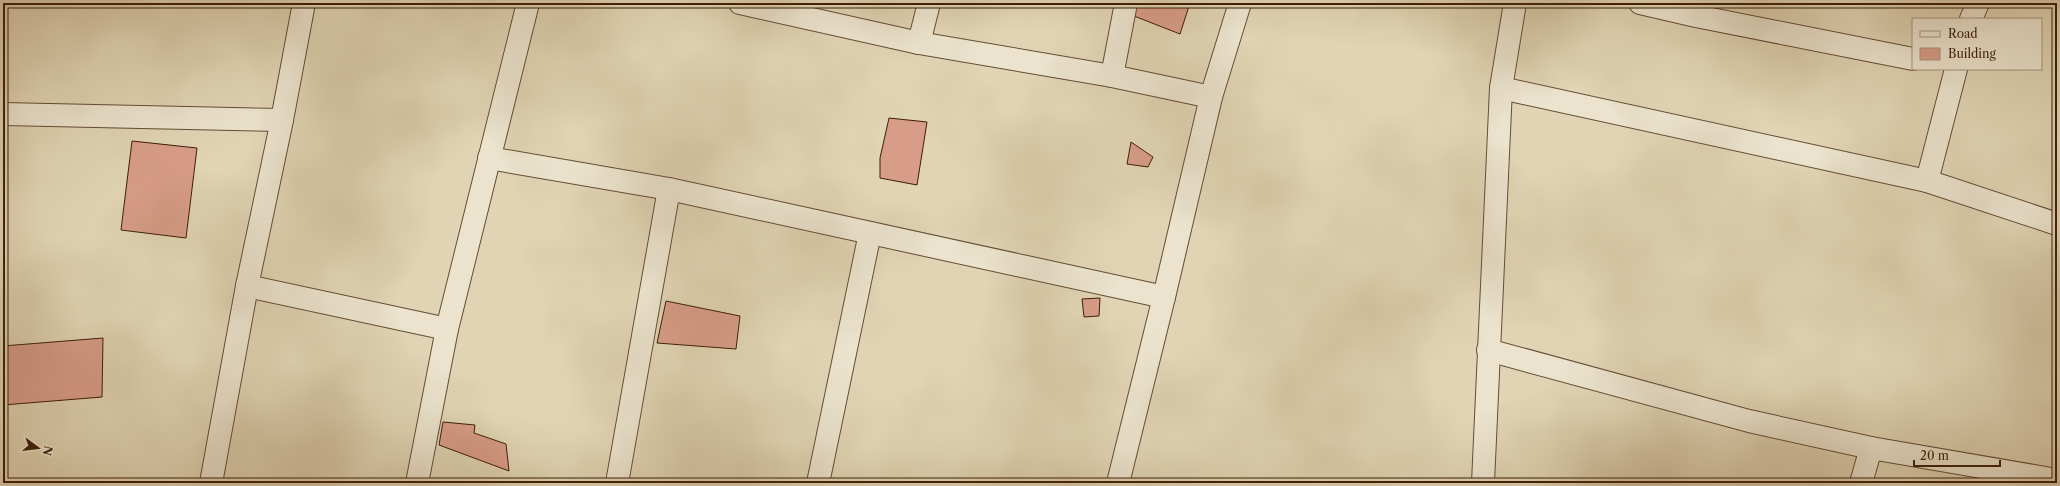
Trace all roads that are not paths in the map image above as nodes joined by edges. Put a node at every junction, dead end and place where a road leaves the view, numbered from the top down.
1 (304, 3) edge
2 (528, 3) edge
3 (740, 3) edge
4 (929, 3) edge
5 (1126, 3) edge
6 (1240, 3) edge
7 (1515, 3) edge
8 (1640, 3) edge
9 (1978, 3) edge
10 (1971, 18) edge
11 (920, 43) junction
12 (1912, 58) edge
13 (1956, 70) edge
14 (1112, 76) junction
15 (1501, 88) junction
16 (1211, 97) junction
17 (3, 114) edge
18 (282, 120) junction
19 (489, 158) junction
20 (1927, 181) junction
21 (669, 189) junction
22 (2057, 224) edge
23 (870, 233) junction
24 (247, 286) junction
25 (1164, 297) junction
26 (447, 329) junction
27 (1488, 350) junction
28 (1871, 448) junction
29 (2057, 480) edge
30 (211, 483) edge
31 (417, 483) edge
32 (617, 483) edge
33 (818, 483) edge
34 (1118, 483) edge
35 (1483, 483) edge
36 (1860, 483) edge

1 - 18 street
2 - 19 street
3 - 11 street
4 - 11 street
5 - 14 street
6 - 16 street
7 - 15 street
8 - 12 street
9 - 10 street
11 - 14 street
13 - 20 street
14 - 16 street
15 - 20 street
15 - 27 street
16 - 25 street
17 - 18 street
18 - 24 street
19 - 21 street
19 - 26 street
20 - 22 street
21 - 23 street
21 - 32 street
23 - 25 street
23 - 33 street
24 - 26 street
24 - 30 street
25 - 34 street
26 - 31 street
27 - 28 street
27 - 35 street
28 - 29 street
28 - 36 street

